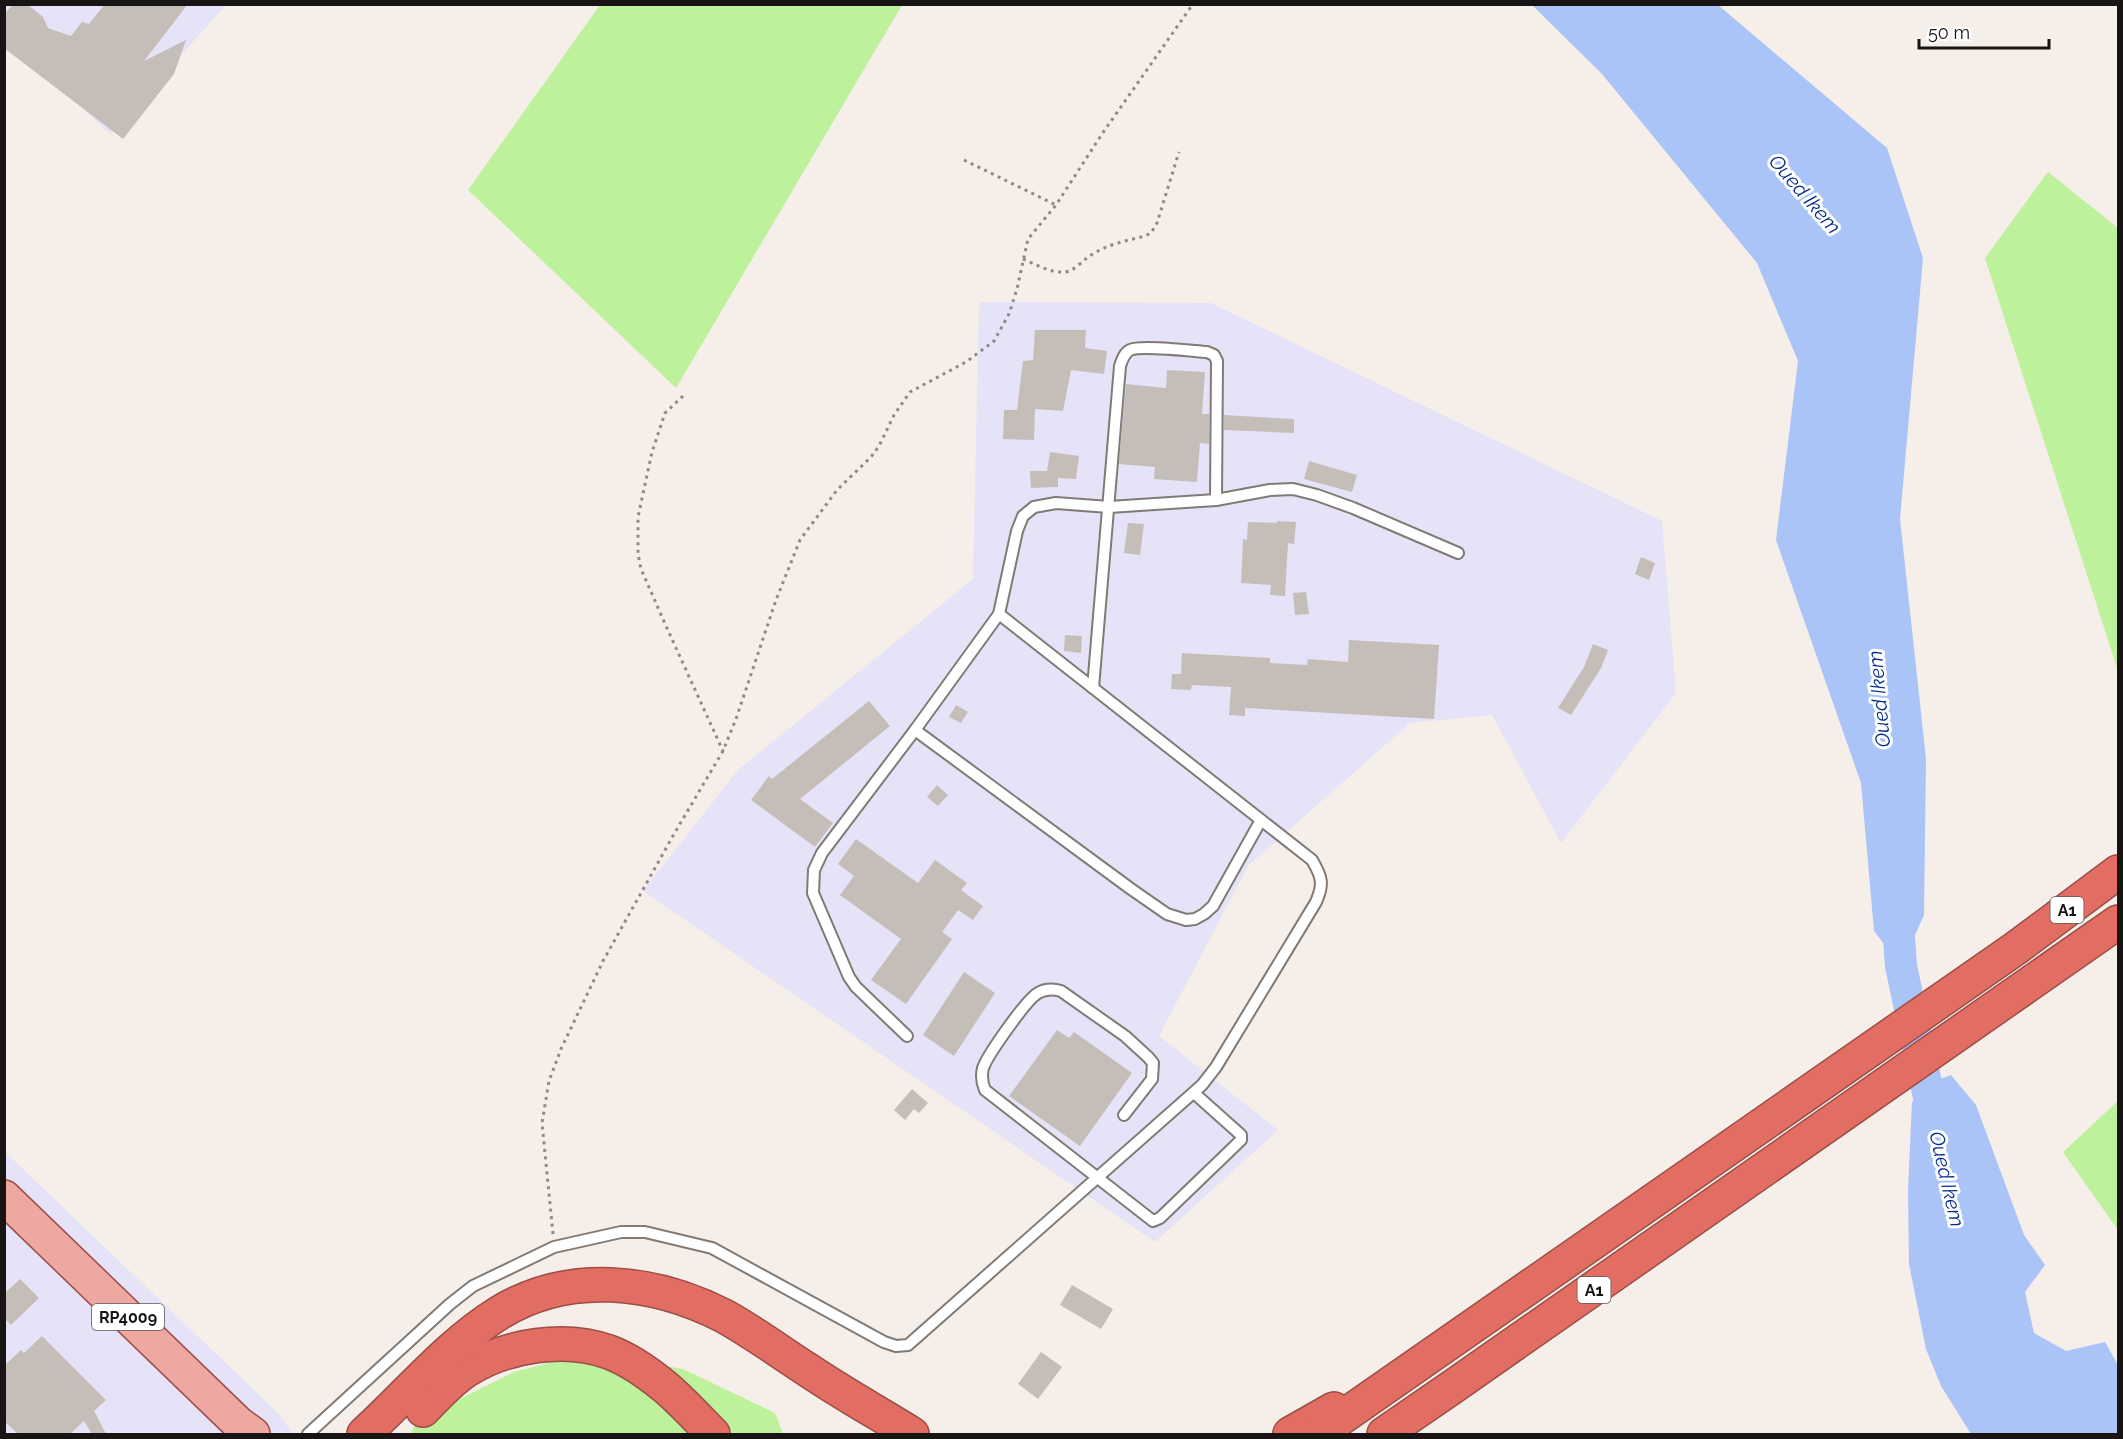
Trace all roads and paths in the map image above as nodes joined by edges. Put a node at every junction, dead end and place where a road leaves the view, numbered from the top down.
1 (1193, 4) edge
2 (1179, 152) dead end
3 (964, 160) dead end
4 (1056, 206) junction
5 (1022, 259) junction
6 (683, 396) dead end
7 (1215, 500) junction
8 (1109, 507) junction
9 (1458, 553) dead end
10 (999, 614) junction
11 (1093, 688) junction
12 (915, 730) junction
13 (723, 752) junction
14 (1261, 820) junction
15 (2118, 872) edge
16 (2118, 921) edge
17 (907, 1036) dead end
18 (1194, 1094) junction
19 (1124, 1115) dead end
20 (1099, 1178) junction
21 (4, 1197) edge
22 (4, 1226) edge
23 (554, 1248) junction
24 (1438, 1351) junction
25 (223, 1434) edge
26 (253, 1434) edge
27 (308, 1434) edge
28 (364, 1434) edge
29 (398, 1434) edge
30 (712, 1434) edge
31 (912, 1434) edge
32 (1290, 1434) edge
33 (1318, 1434) edge
34 (1384, 1434) edge

1 - 4 path
2 - 5 path
3 - 4 path
4 - 5 path
5 - 13 path
6 - 13 path
7 - 8 lane
7 - 8 lane
7 - 9 lane
8 - 10 lane
8 - 11 lane
10 - 11 lane
10 - 12 lane
11 - 14 lane
12 - 14 lane
12 - 17 lane
13 - 23 path
14 - 18 lane
15 - 24 highway, A1
16 - 34 highway, A1
18 - 20 lane
18 - 20 lane
19 - 20 lane
20 - 23 lane
21 - 26 main road, RP4009
22 - 25 main road, RP4009
23 - 27 lane
24 - 32 highway
24 - 33 highway, A1
28 - 31 highway
29 - 30 highway

